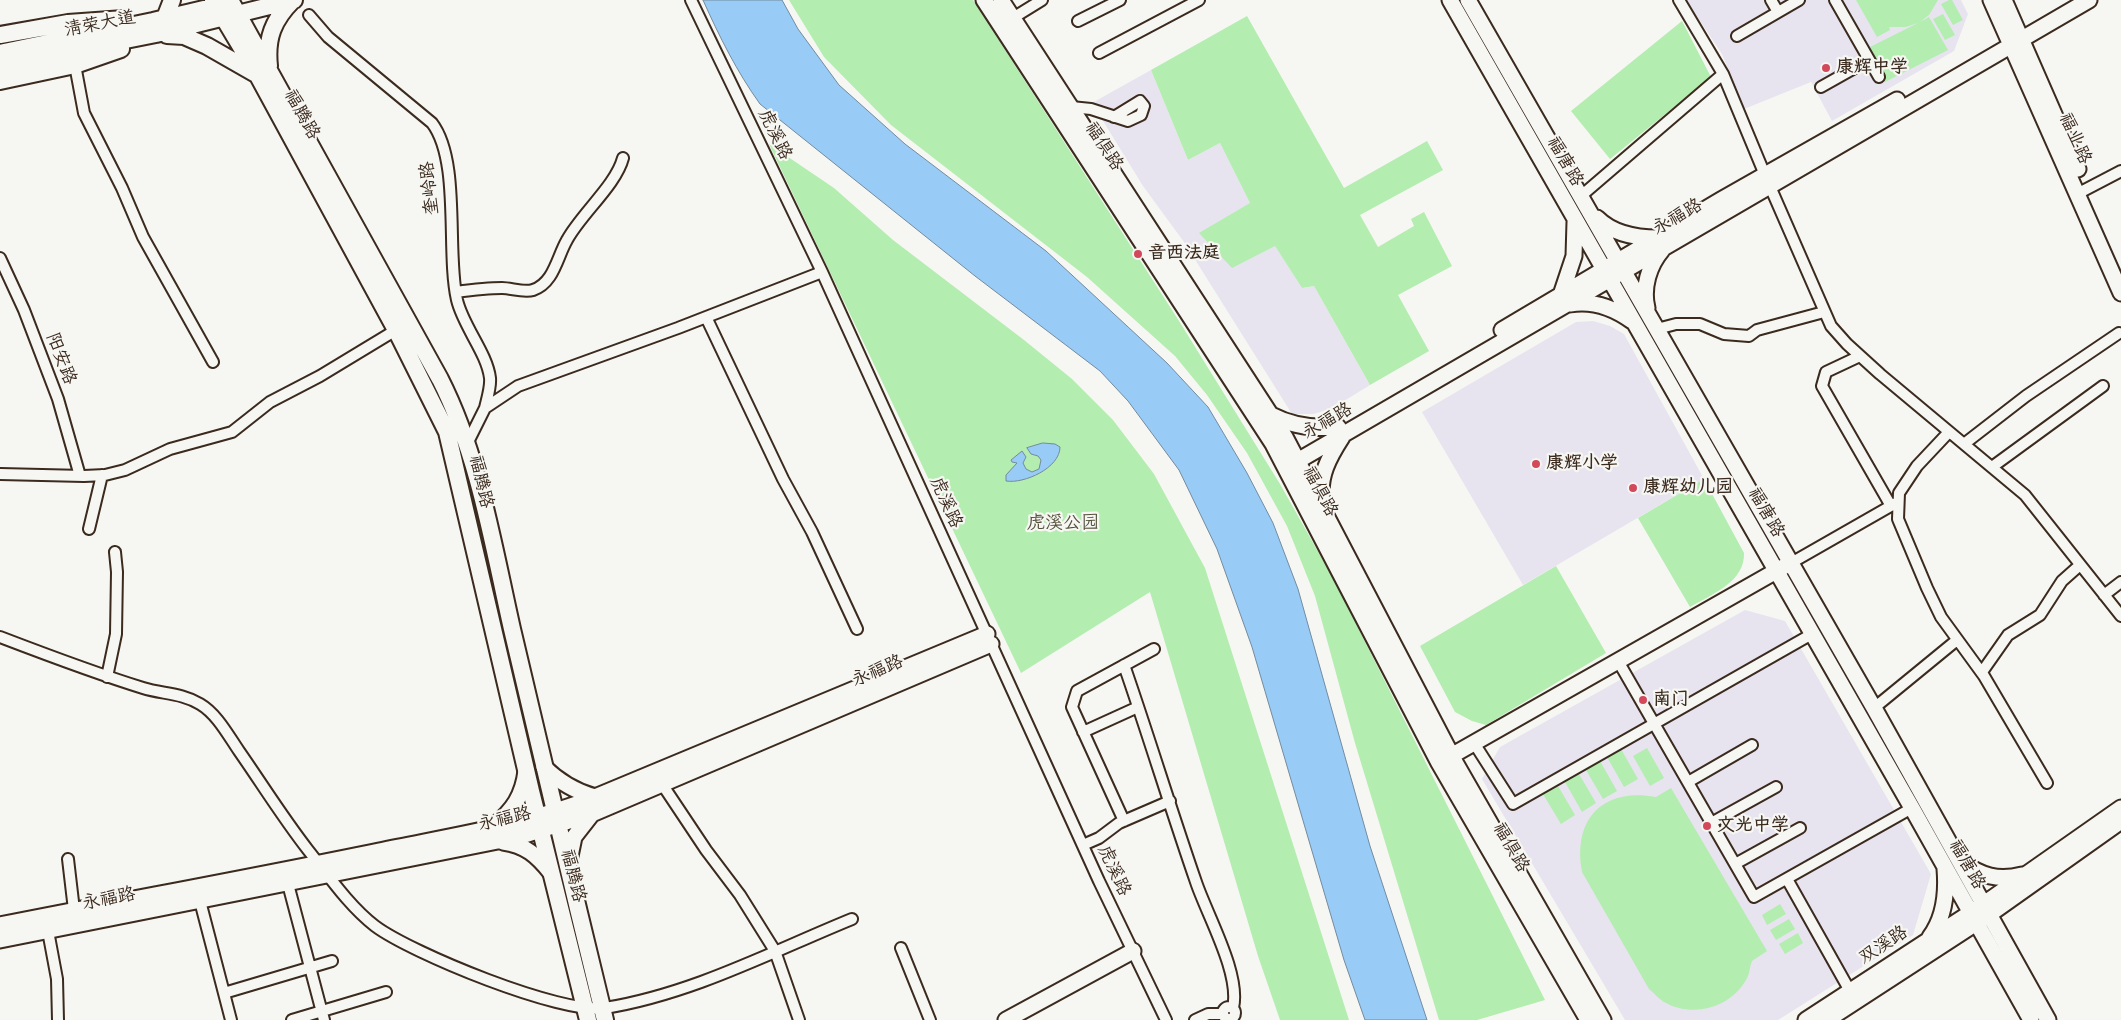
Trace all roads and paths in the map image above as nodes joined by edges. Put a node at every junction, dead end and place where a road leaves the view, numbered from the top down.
1 (172, 0) edge
2 (293, 0) edge
3 (691, 0) edge
4 (984, 0) edge
5 (1001, 0) edge
6 (1042, 0) edge
7 (1120, 0) edge
8 (1199, 0) edge
9 (1450, 0) edge
10 (1468, 0) edge
11 (1679, 0) edge
12 (1771, 0) edge
13 (1799, 0) edge
14 (1835, 0) edge
15 (1991, 0) edge
16 (2004, 0) edge
17 (2069, 0) edge
18 (2089, 0) edge
19 (228, 6) edge
20 (1778, 12) junction
21 (309, 15) dead end
22 (1078, 21) dead end
23 (1007, 22) junction
24 (158, 25) junction
25 (0, 35) edge
26 (1737, 36) dead end
27 (2015, 38) junction
28 (77, 51) junction
29 (0, 53) edge
30 (1099, 53) dead end
31 (1869, 60) junction
32 (0, 65) edge
33 (263, 71) junction
34 (1723, 74) junction
35 (1879, 77) dead end
36 (0, 81) edge
37 (1821, 87) dead end
38 (1071, 107) junction
39 (1114, 117) dead end
40 (623, 158) dead end
41 (2121, 171) edge
42 (1767, 181) junction
43 (2082, 192) junction
44 (1581, 196) junction
45 (1590, 211) junction
46 (1575, 219) junction
47 (1661, 243) junction
48 (0, 258) edge
49 (1621, 266) junction
50 (2121, 269) edge
51 (822, 272) junction
52 (1606, 274) junction
53 (456, 292) junction
54 (2121, 293) edge
55 (1563, 300) junction
56 (1824, 312) junction
57 (1648, 314) junction
58 (706, 317) junction
59 (1634, 322) junction
60 (1657, 329) junction
61 (396, 330) junction
62 (2119, 333) dead end
63 (1860, 356) junction
64 (213, 362) dead end
65 (2103, 386) dead end
66 (485, 408) junction
67 (1270, 415) junction
68 (1341, 431) junction
69 (1949, 432) junction
70 (467, 444) junction
71 (1964, 444) junction
72 (1290, 461) junction
73 (1992, 467) junction
74 (0, 474) edge
75 (102, 475) junction
76 (80, 476) junction
77 (1895, 504) junction
78 (1323, 510) junction
79 (88, 529) dead end
80 (115, 552) dead end
81 (1791, 563) junction
82 (2080, 565) junction
83 (1776, 572) junction
84 (2121, 582) edge
85 (2104, 595) junction
86 (2121, 616) edge
87 (857, 629) dead end
88 (1812, 634) junction
89 (0, 637) edge
90 (989, 639) junction
91 (1957, 640) junction
92 (1154, 649) dead end
93 (1618, 661) junction
94 (1124, 665) junction
95 (1982, 672) junction
96 (107, 676) junction
97 (1138, 707) junction
98 (1874, 708) junction
99 (1654, 724) junction
100 (1083, 732) junction
101 (1474, 742) junction
102 (1752, 745) dead end
103 (1445, 759) junction
104 (544, 767) junction
105 (526, 771) junction
106 (1688, 782) junction
107 (2047, 783) dead end
108 (662, 784) junction
109 (1776, 786) dead end
110 (595, 797) junction
111 (1170, 801) junction
112 (1912, 808) junction
113 (2121, 808) edge
114 (594, 813) junction
115 (556, 819) junction
116 (1124, 821) junction
117 (2121, 821) edge
118 (1712, 823) junction
119 (539, 824) junction
120 (1800, 828) dead end
121 (496, 834) junction
122 (1083, 845) junction
123 (68, 859) dead end
124 (1959, 860) junction
125 (319, 863) junction
126 (1735, 864) junction
127 (1945, 867) junction
128 (568, 868) junction
129 (551, 873) junction
130 (2026, 874) junction
131 (329, 876) junction
132 (1787, 879) junction
133 (288, 884) junction
134 (200, 901) junction
135 (74, 910) junction
136 (1980, 913) junction
137 (852, 919) dead end
138 (0, 925) edge
139 (48, 931) junction
140 (0, 940) edge
141 (1926, 941) junction
142 (902, 948) dead end
143 (775, 951) junction
144 (1133, 951) junction
145 (332, 961) dead end
146 (310, 968) junction
147 (1850, 991) junction
148 (386, 992) dead end
149 (224, 994) junction
150 (586, 1013) edge
151 (604, 1014) edge
152 (322, 1016) edge
153 (1229, 1018) edge
154 (58, 1020) edge
155 (231, 1020) edge
156 (292, 1020) edge
157 (799, 1020) edge
158 (930, 1020) edge
159 (1006, 1020) edge
160 (1166, 1020) edge
161 (1195, 1020) edge
162 (1588, 1020) edge
163 (1603, 1020) edge
164 (1806, 1020) edge
165 (1827, 1020) edge
166 (2031, 1020) edge
167 (2048, 1020) edge

1 - 24 main road
2 - 19 main road, 清荣大道
2 - 33 main road
3 - 51 street, 虎溪路
4 - 23 street, 福俱路
5 - 23 street, 福俱路
6 - 23 street
7 - 22 street
8 - 30 street
9 - 46 street, 福唐路
10 - 44 street, 福唐路
11 - 34 street
12 - 20 street
13 - 20 street
14 - 31 street
15 - 27 street, 福业路
16 - 27 street, 福业路
17 - 27 street, 永福路
18 - 27 street, 永福路
19 - 24 main road, 清荣大道
19 - 33 main road, 福腾路
20 - 26 street
21 - 53 street, 奎岭路
23 - 38 street, 福俱路
23 - 72 street, 福俱路
24 - 25 main road
24 - 28 main road, 清荣大道
24 - 28 main road
24 - 33 main road
27 - 42 street, 永福路
27 - 43 street, 福业路
28 - 29 main road, 清荣大道
28 - 32 main road, 清荣大道
28 - 36 main road
28 - 64 street
31 - 35 street
31 - 37 street
33 - 61 main road, 福腾路
33 - 70 main road, 福腾路
34 - 42 street
34 - 44 street
38 - 39 street
38 - 67 street, 福俱路
40 - 53 street
41 - 43 street
42 - 47 street, 永福路
42 - 56 street
43 - 50 street, 福业路
43 - 54 street, 福业路
44 - 45 street, 福唐路
45 - 47 street
45 - 49 street, 福唐路
46 - 52 street, 福唐路
46 - 55 street
47 - 49 street, 永福路
47 - 57 street
48 - 76 street, 阳安路
49 - 52 street, 永福路
49 - 57 street, 福唐路
51 - 58 street
51 - 90 street, 虎溪路
52 - 55 street, 永福路
52 - 59 street, 福唐路
53 - 66 street, 奎岭路
55 - 59 street
55 - 68 street, 永福路
56 - 60 street
56 - 63 street
57 - 60 street, 福唐路
58 - 66 street
58 - 87 street
59 - 83 street, 福唐路
60 - 81 street, 福唐路
61 - 75 street
61 - 105 main road, 福腾路
62 - 71 street
63 - 69 street
63 - 77 street
65 - 73 street
66 - 70 street
67 - 68 street
67 - 72 street, 福俱路
68 - 72 street, 永福路
68 - 78 street
69 - 71 street
69 - 77 street
70 - 104 main road, 福腾路
71 - 73 street
72 - 78 street, 福俱路
72 - 103 street, 福俱路
73 - 82 street
74 - 76 street
75 - 76 street
75 - 79 street
77 - 81 street
77 - 91 street
78 - 103 street, 福俱路
80 - 96 street
81 - 83 street
81 - 98 street, 福唐路
82 - 85 street
82 - 95 street
83 - 88 street, 福唐路
83 - 93 street
84 - 85 street
85 - 86 street
88 - 99 street
88 - 112 street, 福唐路
89 - 96 street
90 - 108 street, 永福路
90 - 110 street, 永福路
90 - 122 street, 虎溪路
91 - 95 street
91 - 98 street
92 - 94 street
93 - 99 street
93 - 101 street
94 - 97 street
94 - 100 street
95 - 107 street
96 - 125 street
97 - 100 street
97 - 111 street
98 - 124 street, 福唐路
99 - 101 street
99 - 106 street
100 - 116 street
101 - 103 street
102 - 106 street
103 - 162 street, 福俱路
103 - 163 street, 福俱路
104 - 110 street
104 - 115 main road, 福腾路
105 - 119 main road, 福腾路
105 - 121 street
106 - 118 street
108 - 114 street, 永福路
108 - 143 street
109 - 118 street
110 - 115 street, 永福路
111 - 116 street
111 - 153 street
112 - 127 street, 福唐路
112 - 132 street
113 - 130 street
114 - 115 street, 永福路
114 - 128 street
115 - 119 street, 永福路
115 - 128 main road, 福腾路
116 - 122 street
117 - 136 street
118 - 126 street
119 - 121 street, 永福路
119 - 129 main road, 福腾路
120 - 126 street
121 - 125 street, 永福路
121 - 129 street
121 - 131 street, 永福路
122 - 144 street, 虎溪路
123 - 135 street
124 - 130 street
124 - 136 street, 福唐路
125 - 131 street
125 - 135 street, 永福路
126 - 132 street
127 - 136 street, 福唐路
127 - 141 street
128 - 151 main road, 福腾路
129 - 150 main road, 福腾路
130 - 136 street
131 - 133 street, 永福路
131 - 150 street
132 - 147 street
133 - 134 street, 永福路
133 - 146 street
134 - 139 street, 永福路
134 - 149 street
135 - 138 street, 永福路
136 - 141 street, 双溪路
136 - 165 street, 双溪路
136 - 166 street, 福唐路
136 - 167 street, 福唐路
137 - 143 street
139 - 140 street, 永福路
139 - 154 street
141 - 147 street, 双溪路
142 - 158 street
143 - 151 street
143 - 157 street
144 - 159 street
144 - 160 street, 虎溪路
145 - 146 street
146 - 149 street
146 - 152 street
147 - 164 street, 双溪路
148 - 152 street
149 - 155 street
150 - 151 street
152 - 156 street
153 - 161 street

